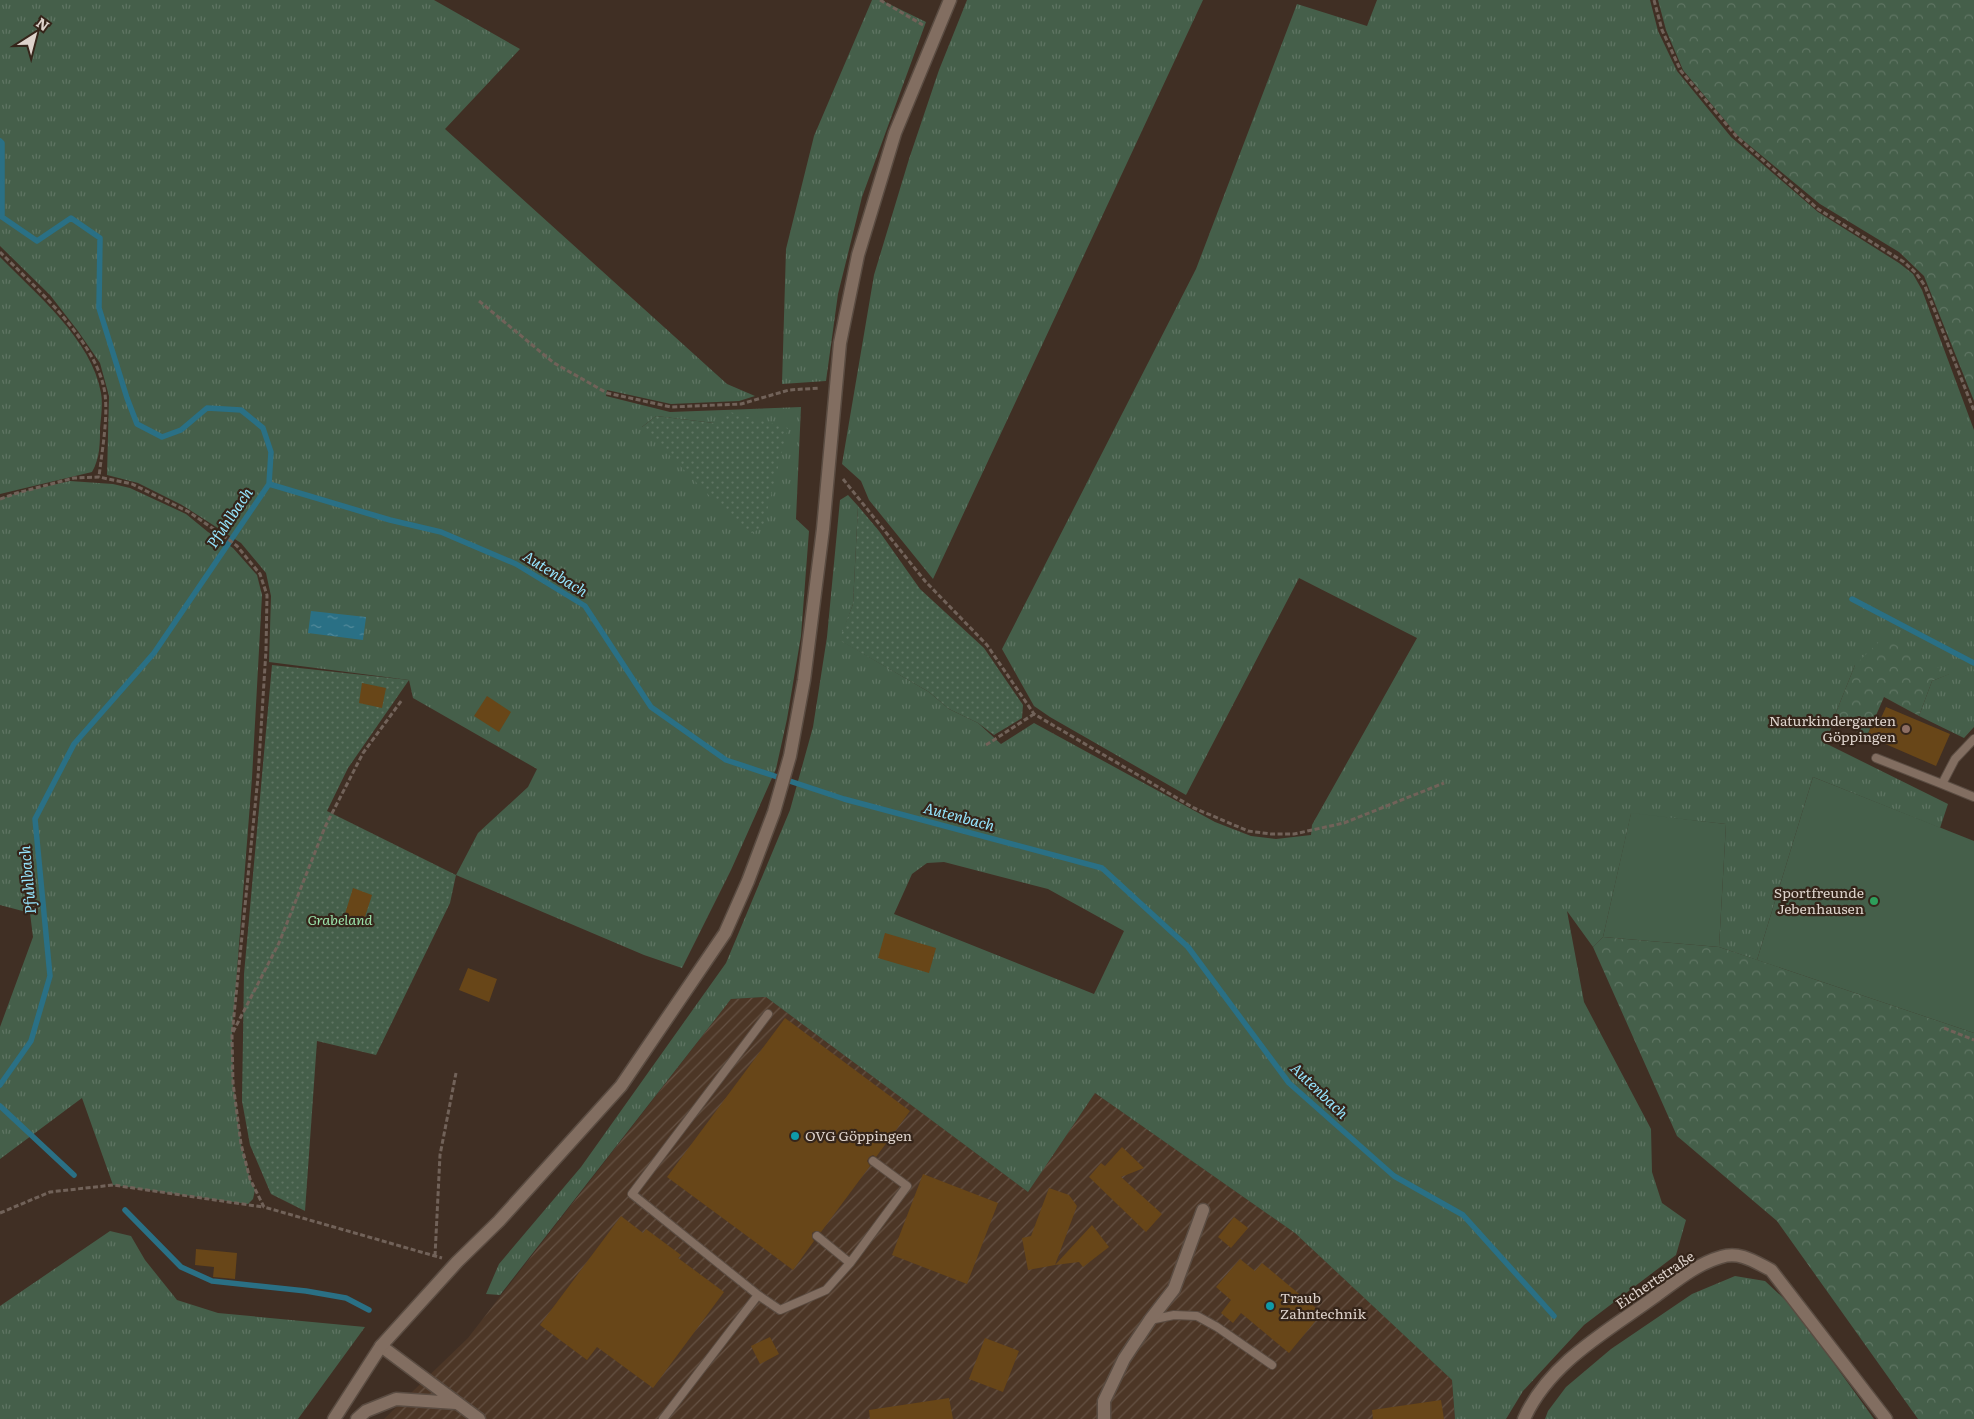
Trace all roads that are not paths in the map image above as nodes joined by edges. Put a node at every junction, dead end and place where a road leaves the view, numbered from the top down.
1 (950, 0) edge
2 (1974, 739) edge
3 (1876, 758) dead end
4 (1942, 784) junction
5 (1974, 797) edge
6 (768, 1014) dead end
7 (873, 1161) dead end
8 (1203, 1210) dead end
9 (818, 1236) dead end
10 (850, 1263) junction
11 (758, 1295) junction
12 (1150, 1320) junction
13 (382, 1346) junction
14 (1272, 1365) dead end
15 (457, 1403) junction
16 (334, 1419) edge
17 (357, 1419) edge
18 (480, 1419) edge
19 (663, 1419) edge
20 (1104, 1419) edge
21 (1524, 1419) edge
22 (1886, 1419) edge

1 - 13 street
2 - 4 lane
3 - 4 lane
4 - 5 lane
6 - 11 lane
7 - 10 lane
8 - 12 street
9 - 10 lane
10 - 11 lane
11 - 19 lane
12 - 14 lane
12 - 20 street
13 - 15 street
13 - 16 street
15 - 17 street
15 - 18 street
21 - 22 street, Eichertstraße

